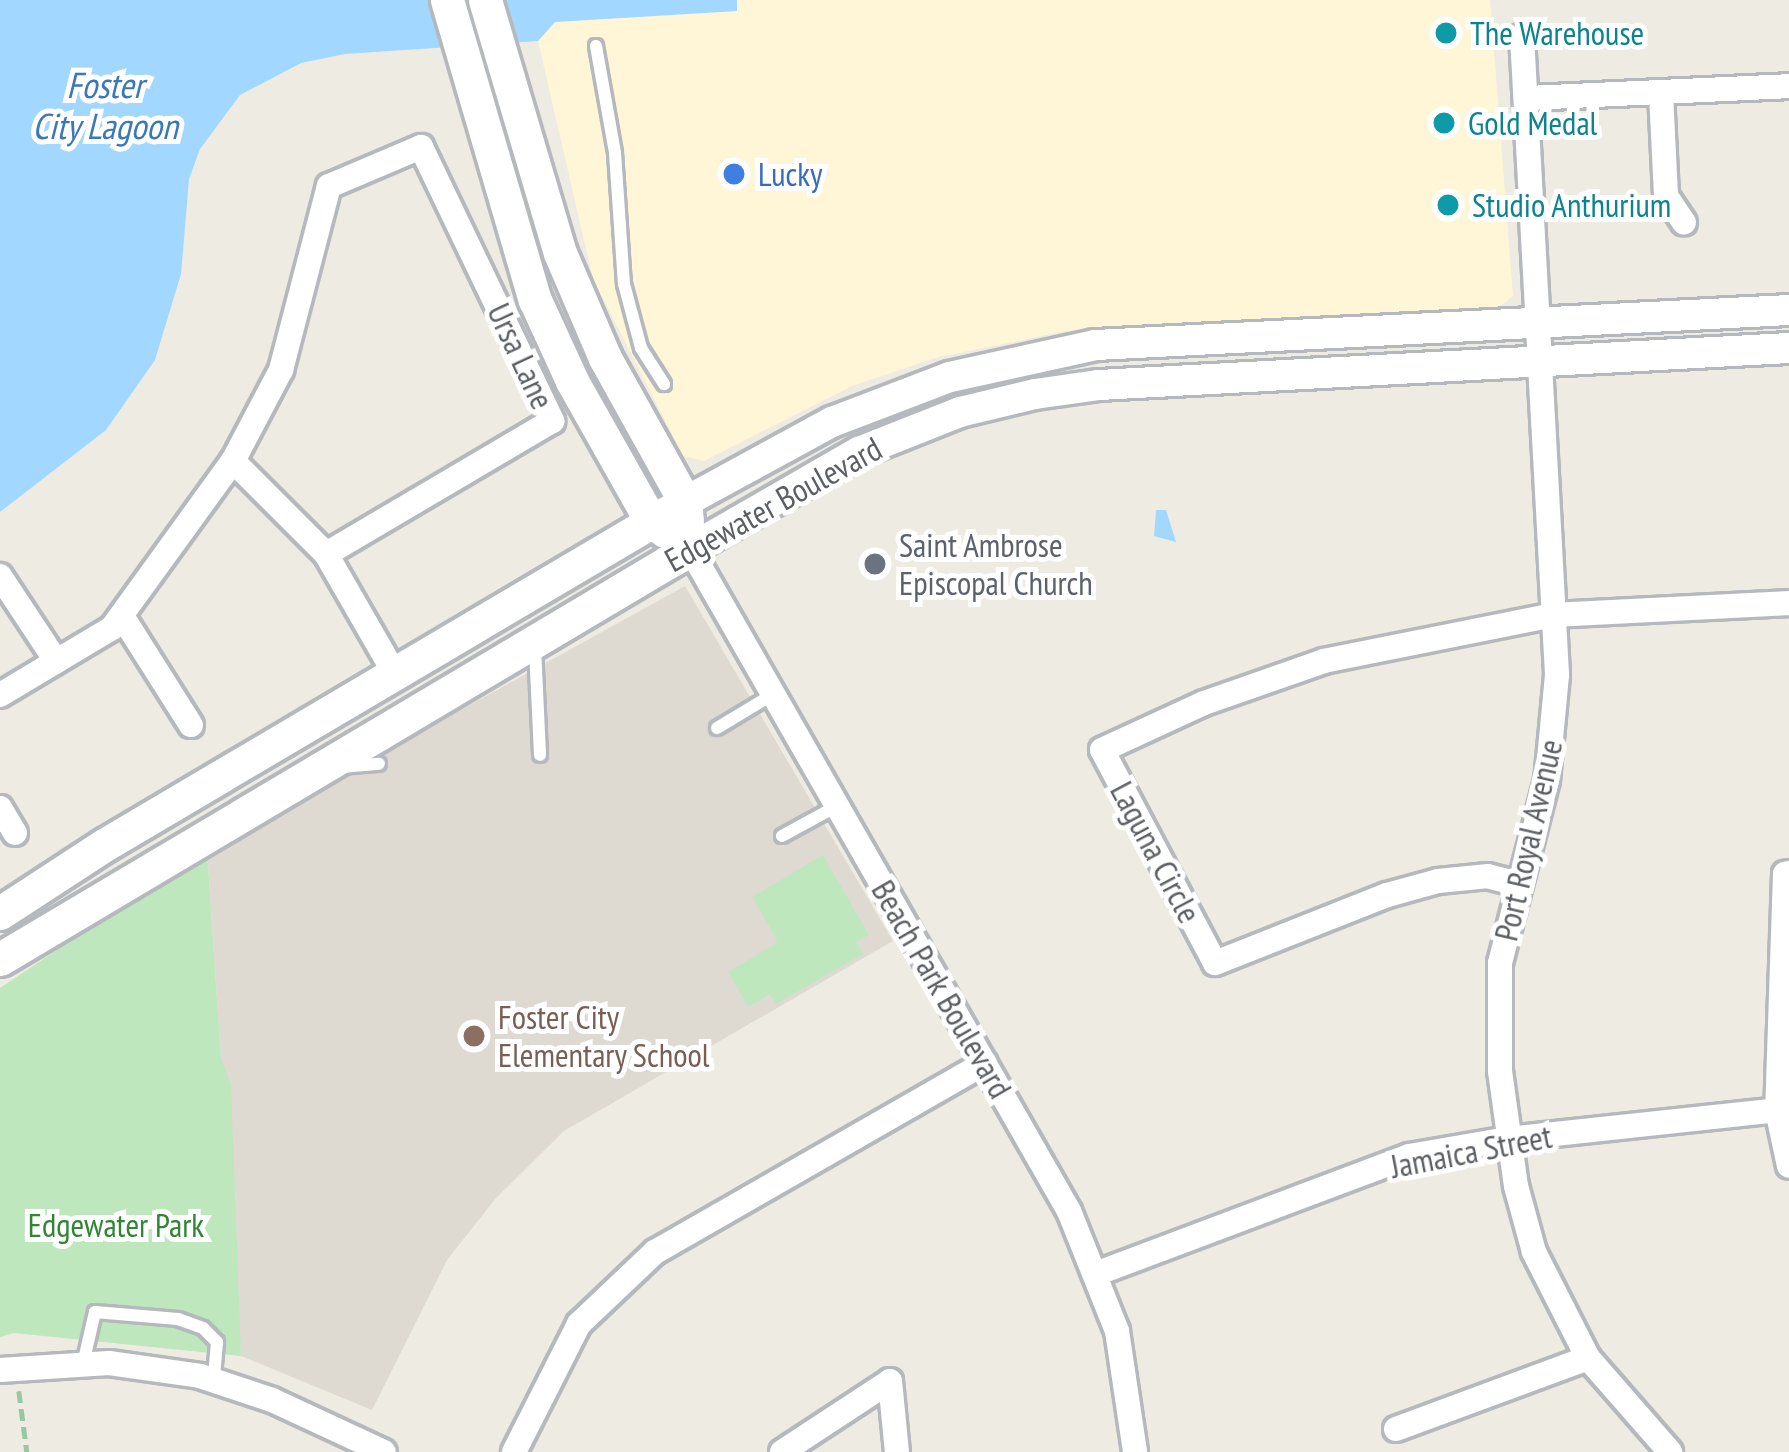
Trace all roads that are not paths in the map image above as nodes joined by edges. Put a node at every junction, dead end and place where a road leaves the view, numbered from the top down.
1 (447, 0) edge
2 (485, 0) edge
3 (1522, 36) dead end
4 (596, 46) dead end
5 (1789, 86) edge
6 (1661, 93) junction
7 (1528, 98) junction
8 (1684, 224) dead end
9 (1789, 310) edge
10 (1536, 325) junction
11 (1789, 348) edge
12 (1540, 361) junction
13 (664, 384) dead end
14 (233, 461) junction
15 (685, 502) junction
16 (651, 521) junction
17 (690, 549) junction
18 (326, 554) junction
19 (0, 576) edge
20 (1789, 602) edge
21 (1554, 615) junction
22 (122, 616) junction
23 (535, 638) junction
24 (56, 661) junction
25 (395, 674) junction
26 (0, 695) edge
27 (772, 695) junction
28 (191, 725) dead end
29 (717, 728) dead end
30 (540, 755) dead end
31 (379, 764) dead end
32 (322, 768) junction
33 (837, 806) junction
34 (0, 808) edge
35 (16, 832) dead end
36 (782, 836) dead end
37 (1789, 873) edge
38 (1519, 884) junction
39 (0, 913) edge
40 (0, 959) edge
41 (985, 1064) junction
42 (1783, 1110) edge
43 (1508, 1139) junction
44 (1789, 1166) edge
45 (1098, 1273) junction
46 (1588, 1358) junction
47 (83, 1364) junction
48 (8, 1368) edge
49 (214, 1381) junction
50 (1396, 1429) dead end
51 (384, 1452) edge
52 (514, 1452) edge
53 (782, 1452) edge
54 (897, 1452) edge
55 (1135, 1452) edge
56 (1670, 1452) edge

1 - 16 main road, Beach Park Boulevard
2 - 15 main road, Beach Park Boulevard
3 - 7 street, Port Royal Avenue
4 - 13 lane
5 - 6 street
6 - 7 street
6 - 8 street
7 - 10 street, Port Royal Avenue
9 - 10 street, Edgewater Boulevard
10 - 12 street, Port Royal Avenue
10 - 15 street, Edgewater Boulevard
11 - 12 street, Edgewater Boulevard
12 - 17 street, Edgewater Boulevard
12 - 21 street, Port Royal Avenue
14 - 18 street
14 - 18 street, Ursa Lane
14 - 22 street
15 - 16 main road, Edgewater Boulevard
15 - 17 main road, Beach Park Boulevard
16 - 17 main road, Beach Park Boulevard
16 - 25 main road, Edgewater Boulevard
17 - 23 main road, Edgewater Boulevard
17 - 27 street, Beach Park Boulevard
18 - 25 street
19 - 24 street
20 - 21 street
21 - 38 street, Port Royal Avenue
21 - 38 street, Laguna Circle
22 - 24 street
22 - 28 street
23 - 30 lane
23 - 32 main road, Edgewater Boulevard
24 - 26 street
25 - 39 main road, Edgewater Boulevard
27 - 29 lane
27 - 33 street, Beach Park Boulevard
31 - 32 lane
32 - 40 main road, Edgewater Boulevard
33 - 36 lane
33 - 41 street, Beach Park Boulevard
34 - 35 street
37 - 42 street
38 - 43 street, Port Royal Avenue
41 - 45 street, Beach Park Boulevard
41 - 52 street
42 - 43 street, Jamaica Street
42 - 44 street
43 - 45 street, Jamaica Street
43 - 46 street, Port Royal Avenue
45 - 55 street, Beach Park Boulevard
46 - 50 street
46 - 56 street, Port Royal Avenue
47 - 48 street
47 - 49 street
47 - 49 lane
49 - 51 street
53 - 54 street

